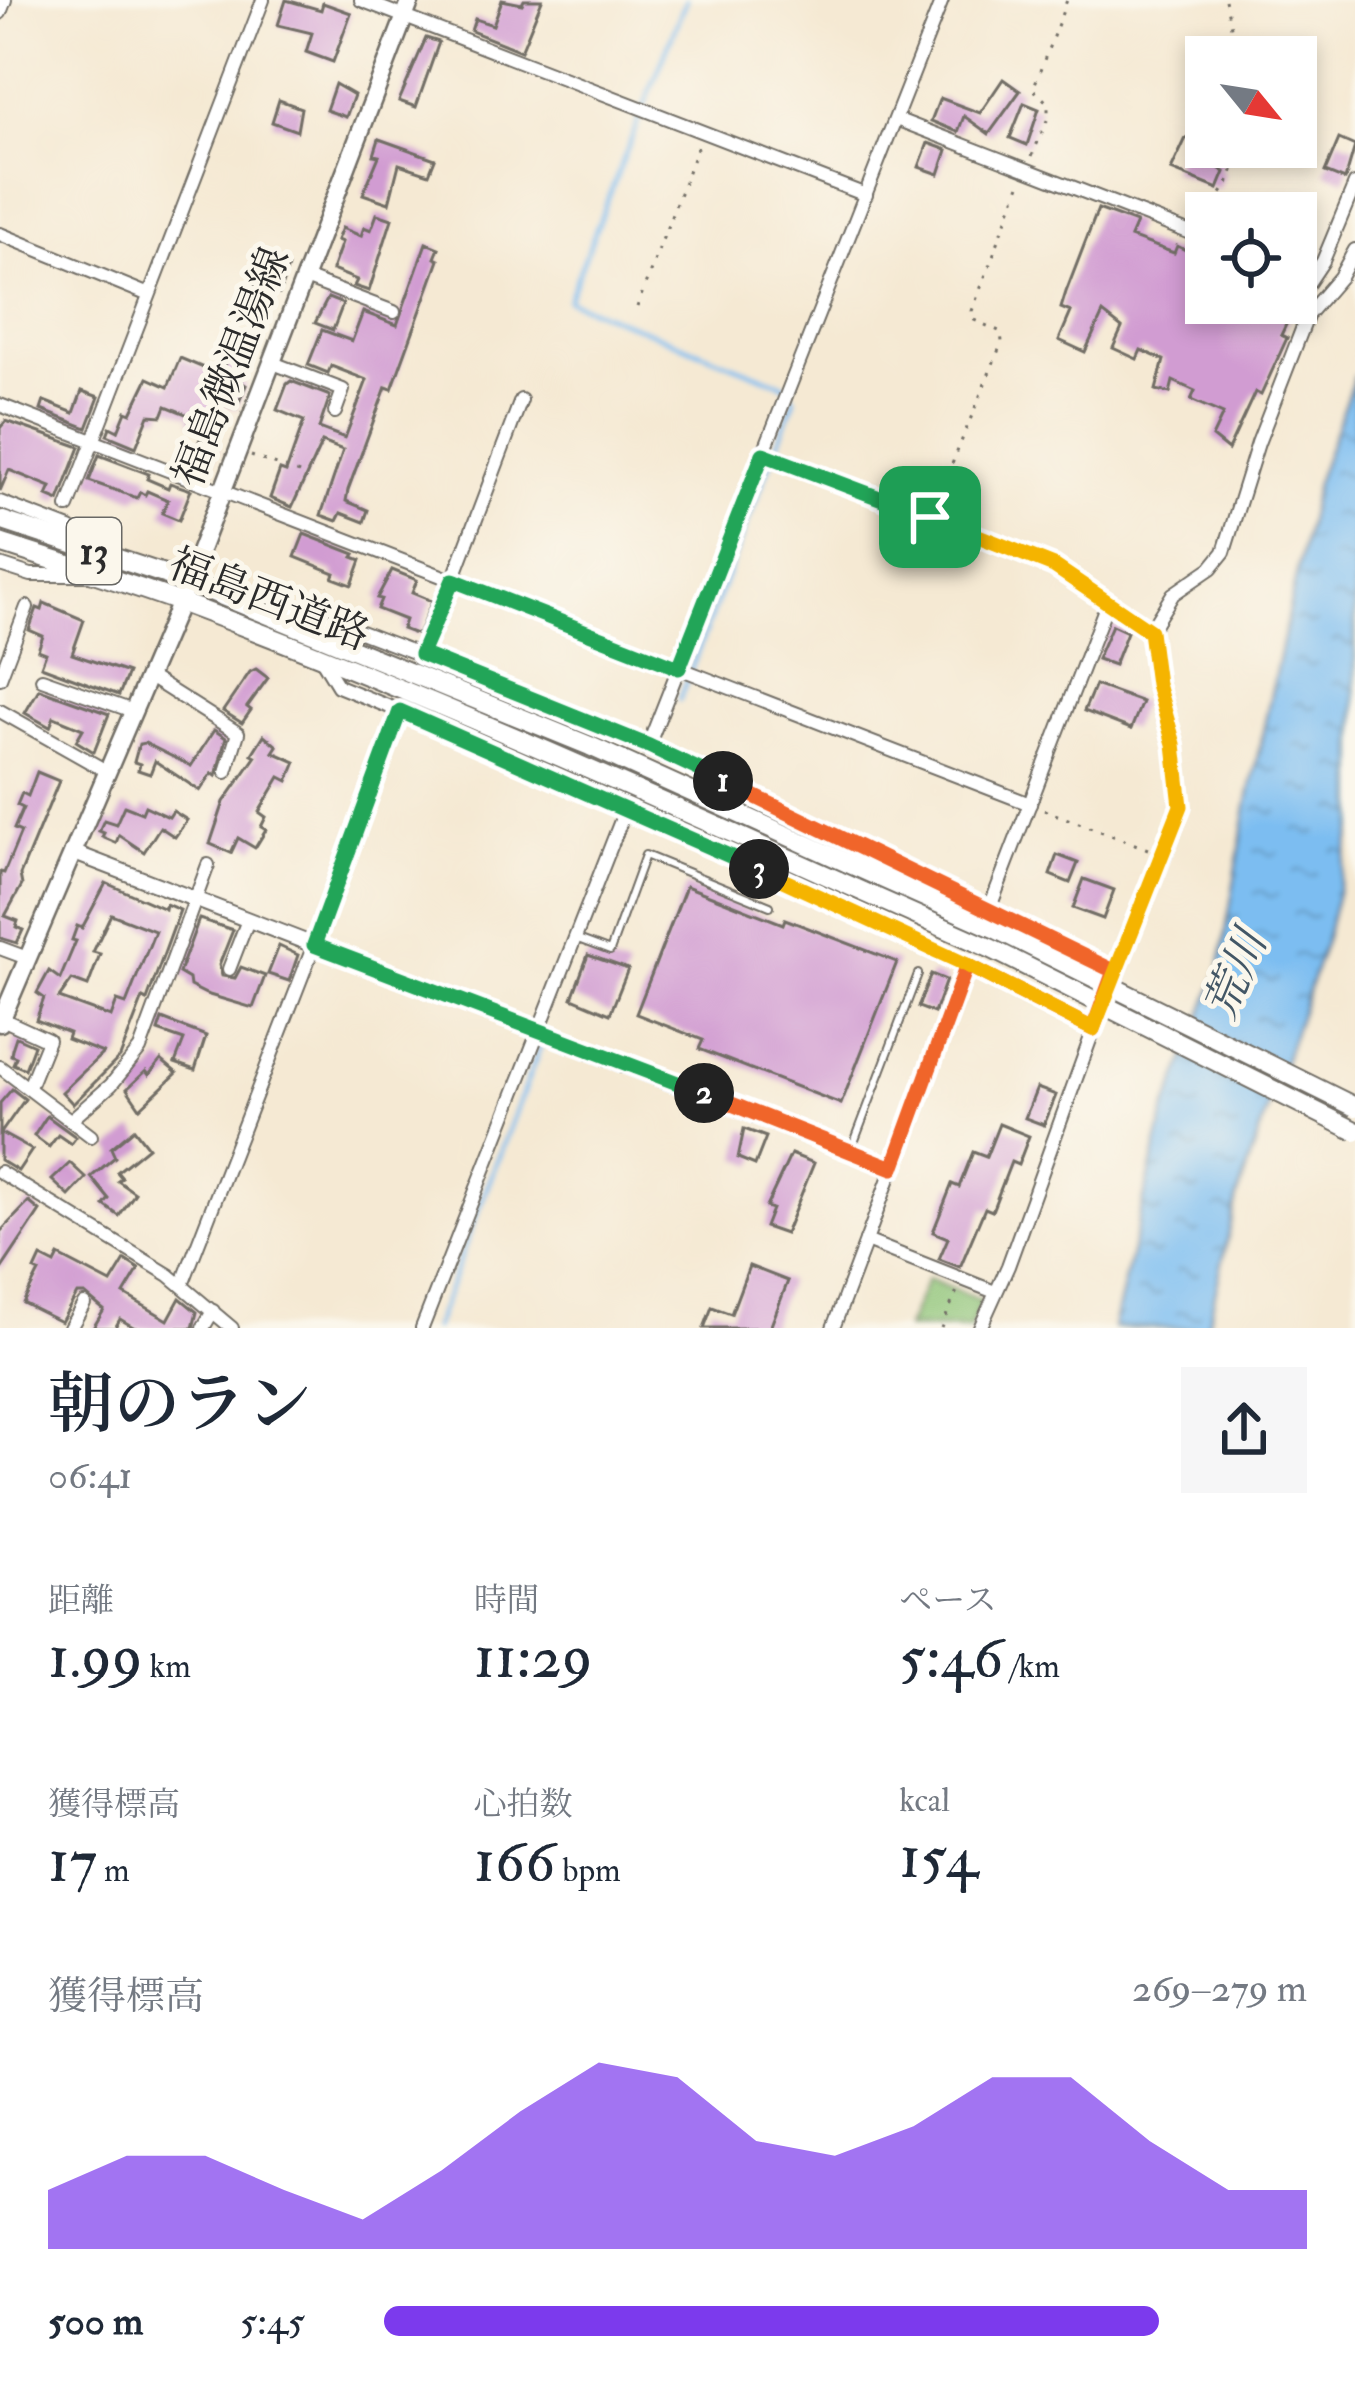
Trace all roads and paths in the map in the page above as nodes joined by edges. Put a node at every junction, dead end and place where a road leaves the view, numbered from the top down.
1 (5, 0) edge
2 (263, 0) edge
3 (361, 0) edge
4 (942, 0) edge
5 (1067, 0) edge
6 (1225, 0) edge
7 (408, 8) edge
8 (0, 13) edge
9 (1233, 36) edge
10 (896, 119) junction
11 (703, 132) junction
12 (1026, 168) junction
13 (1355, 184) edge
14 (866, 195) junction
15 (1185, 231) edge
16 (0, 234) edge
17 (1355, 250) edge
18 (1317, 268) edge
19 (305, 278) junction
20 (149, 295) junction
21 (1317, 304) edge
22 (637, 307) dead end
23 (394, 312) dead end
24 (1304, 324) edge
25 (272, 363) junction
26 (521, 400) dead end
27 (0, 405) edge
28 (335, 412) dead end
29 (92, 440) junction
30 (238, 452) junction
31 (763, 454) junction
32 (308, 476) dead end
33 (223, 490) junction
34 (0, 502) edge
35 (68, 506) dead end
36 (930, 517) junction
37 (0, 520) edge
38 (0, 543) edge
39 (105, 555) junction
40 (0, 565) edge
41 (99, 576) junction
42 (453, 580) junction
43 (188, 582) junction
44 (1108, 601) junction
45 (180, 602) junction
46 (27, 607) dead end
47 (265, 614) junction
48 (1150, 631) junction
49 (421, 654) junction
50 (321, 658) junction
51 (679, 668) junction
52 (148, 676) junction
53 (0, 678) edge
54 (42, 679) dead end
55 (0, 711) edge
56 (133, 711) junction
57 (400, 711) junction
58 (649, 746) junction
59 (108, 772) junction
60 (226, 772) dead end
61 (1030, 804) junction
62 (626, 808) junction
63 (1148, 849) dead end
64 (72, 852) junction
65 (208, 865) dead end
66 (844, 872) junction
67 (195, 901) junction
68 (770, 906) dead end
69 (990, 907) junction
70 (248, 920) junction
71 (574, 938) junction
72 (314, 945) junction
73 (0, 948) edge
74 (27, 958) junction
75 (967, 965) junction
76 (229, 969) dead end
77 (1114, 971) junction
78 (918, 974) dead end
79 (1, 1021) edge
80 (1093, 1029) junction
81 (538, 1030) junction
82 (0, 1067) edge
83 (28, 1088) junction
84 (1355, 1107) edge
85 (71, 1120) junction
86 (1355, 1131) edge
87 (91, 1136) dead end
88 (851, 1152) junction
89 (893, 1168) junction
90 (0, 1172) edge
91 (866, 1241) junction
92 (962, 1279) junction
93 (182, 1285) junction
94 (995, 1292) junction
95 (84, 1304) dead end
96 (213, 1311) junction
97 (70, 1328) edge
98 (203, 1328) edge
99 (232, 1328) edge
100 (422, 1328) edge
101 (833, 1328) edge
102 (941, 1328) edge
103 (980, 1328) edge

1 - 8 street
2 - 20 street
3 - 7 street
4 - 10 street
5 - 12 path
6 - 9 path
7 - 11 street
7 - 19 main road, 福島微温湯線
10 - 12 street
10 - 14 street
11 - 14 street
11 - 22 path
12 - 15 street
12 - 36 path
13 - 18 street
14 - 31 street
16 - 20 street
17 - 21 street
19 - 23 street
19 - 25 main road, 福島微温湯線
20 - 29 street
24 - 48 street
25 - 28 street
25 - 30 main road, 福島微温湯線
26 - 42 street
27 - 29 street
29 - 33 street
29 - 35 street
30 - 32 path
30 - 33 main road, 福島微温湯線
31 - 36 street
31 - 51 street
33 - 42 street
33 - 43 main road, 福島微温湯線
34 - 39 street
36 - 44 street
37 - 39 highway, 福島西道路 / 13
38 - 41 highway, 福島西道路 / 13
39 - 43 highway, 福島西道路 / 13
40 - 41 street
41 - 45 highway, 福島西道路 / 13
42 - 49 street
42 - 51 street
43 - 45 main road, 福島微温湯線
43 - 47 highway, 福島西道路 / 13
44 - 48 street
44 - 61 street
45 - 50 highway, 福島西道路 / 13
45 - 52 main road, 福島微温湯線
46 - 53 street
47 - 49 street
47 - 66 highway, 福島西道路 / 13
48 - 77 street
49 - 58 street
50 - 57 street
50 - 66 highway, 福島西道路 / 13
51 - 58 street
51 - 61 street
52 - 56 main road, 福島微温湯線
52 - 60 street
54 - 56 street
55 - 59 street
56 - 59 main road, 福島微温湯線
57 - 62 street
57 - 72 path
58 - 69 street
59 - 64 main road, 福島微温湯線
61 - 63 path
61 - 69 street
62 - 71 street
62 - 75 street
64 - 67 street
64 - 74 main road, 福島微温湯線
65 - 67 street
66 - 84 highway, 福島西道路 / 13, bridge
66 - 86 highway, 福島西道路 / 13, bridge
67 - 70 street
67 - 85 street
68 - 71 lane
69 - 77 street
70 - 72 street
70 - 76 street
71 - 81 street
72 - 81 street
72 - 93 street
73 - 74 street
74 - 79 main road, 福島微温湯線
75 - 80 street
75 - 89 street
77 - 80 street
78 - 88 lane
79 - 83 street
80 - 94 street
81 - 88 street
81 - 100 street
82 - 83 street
83 - 85 street
85 - 87 street
88 - 89 street
89 - 91 street
90 - 93 street
91 - 92 street
91 - 101 street
92 - 94 street
92 - 102 path
93 - 96 street
94 - 103 street
95 - 97 street
96 - 98 street
96 - 99 street

